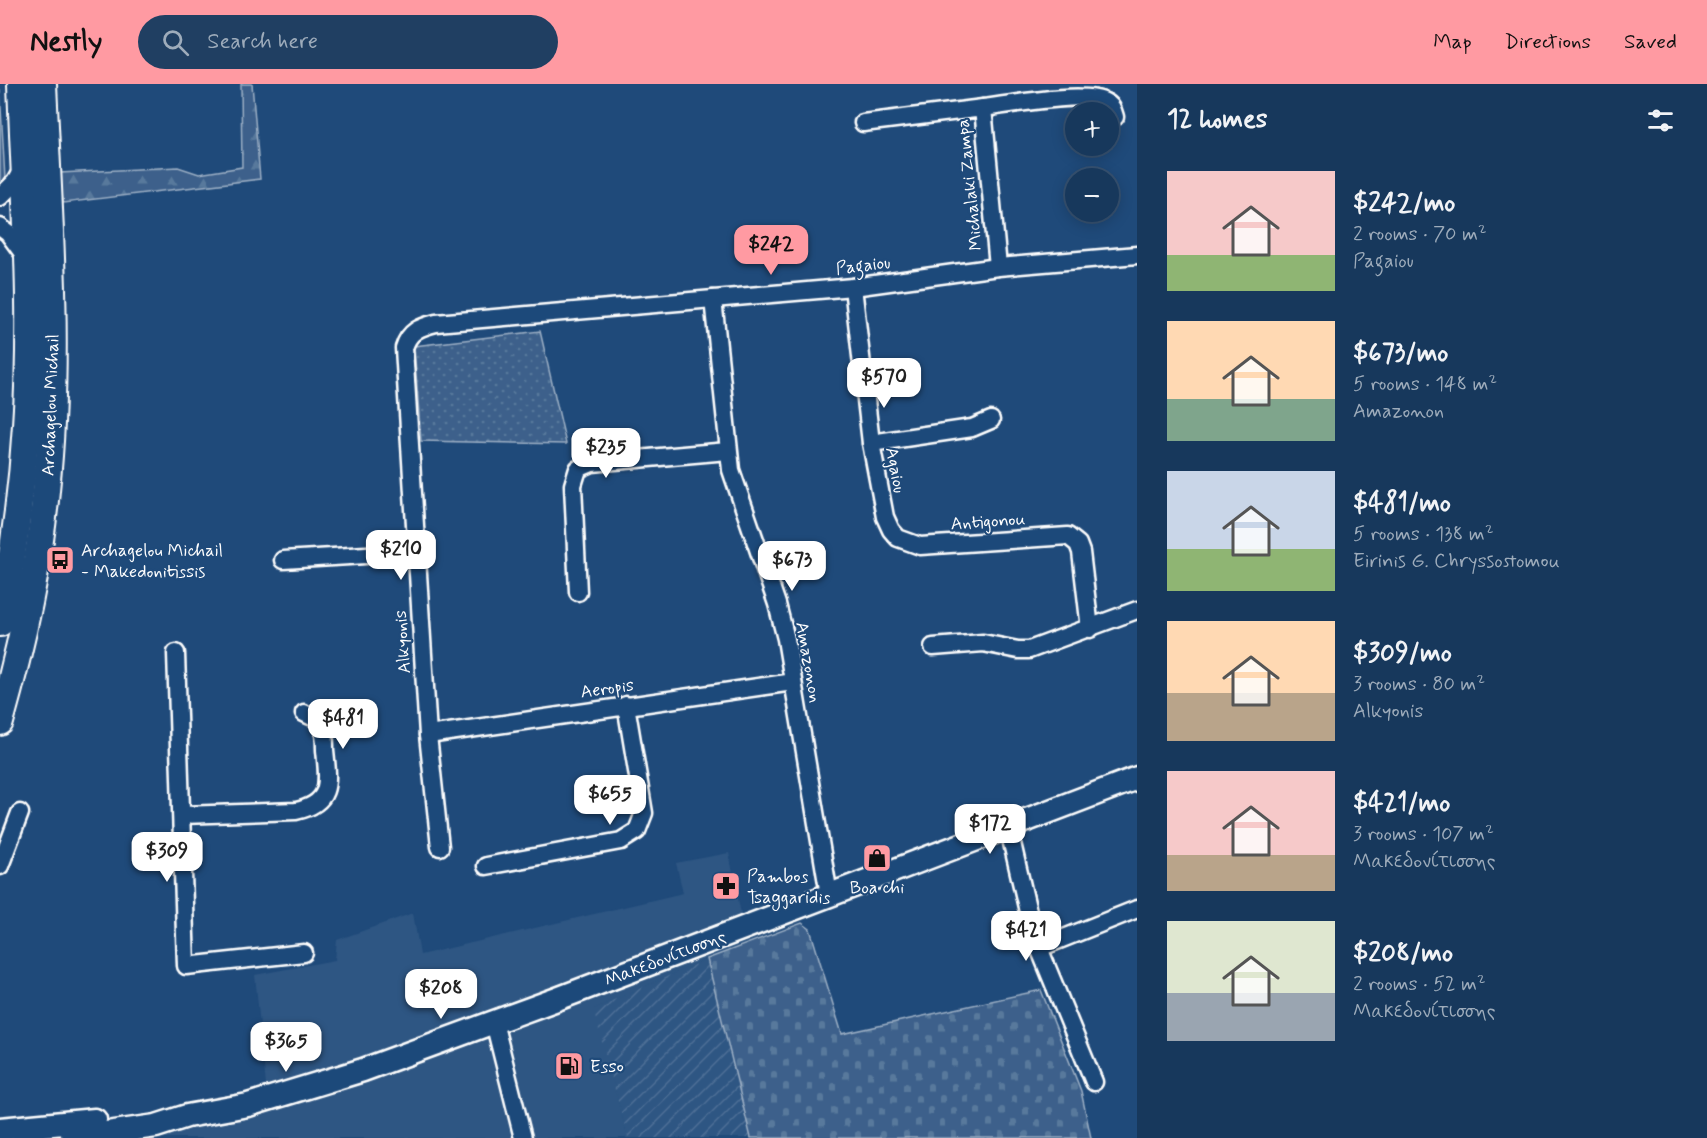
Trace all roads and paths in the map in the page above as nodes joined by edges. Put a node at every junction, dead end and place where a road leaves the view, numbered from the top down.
1 (21, 84) edge
2 (43, 84) edge
3 (1106, 102) edge
4 (983, 108) junction
5 (863, 123) dead end
6 (24, 167) junction
7 (0, 197) edge
8 (0, 227) edge
9 (1137, 255) edge
10 (28, 260) junction
11 (998, 267) junction
12 (853, 287) junction
13 (713, 299) junction
14 (415, 330) joint
15 (991, 420) dead end
16 (871, 443) junction
17 (728, 451) junction
18 (908, 543) joint
19 (416, 552) junction
20 (283, 560) dead end
21 (578, 592) dead end
22 (1137, 610) edge
23 (0, 623) edge
24 (1090, 629) junction
25 (933, 647) dead end
26 (176, 653) dead end
27 (793, 682) junction
28 (626, 705) junction
29 (304, 713) dead end
30 (0, 722) edge
31 (428, 735) junction
32 (1137, 778) edge
33 (20, 813) dead end
34 (182, 815) junction
35 (1008, 826) junction
36 (440, 848) dead end
37 (0, 866) edge
38 (486, 866) dead end
39 (829, 895) junction
40 (1137, 909) edge
41 (1039, 948) junction
42 (303, 952) dead end
43 (494, 1022) junction
44 (1094, 1082) dead end
45 (187, 1116) junction
46 (0, 1129) edge
47 (72, 1138) edge
48 (523, 1138) edge

1 - 6 main road, Archagelou Michail
2 - 30 main road, Archagelou Michail
3 - 4 street
4 - 5 street, Michalaki Zampa
4 - 11 street, Michalaki Zampa
6 - 7 street
6 - 10 main road, Archagelou Michail
8 - 10 street
9 - 11 street, Pagaiou
10 - 23 main road, Archagelou Michail
11 - 12 street, Pagaiou
12 - 13 street, Pagaiou
12 - 16 street, Agaiou
13 - 14 street, Pagaiou
13 - 17 street, Amazonon
14 - 19 street, Alkyonis
15 - 16 street
16 - 18 street, Agaiou
17 - 21 street
17 - 27 street, Amazonon
18 - 24 street, Antigonou
19 - 20 street
19 - 31 street, Alkyonis
22 - 24 street
24 - 25 street
26 - 34 street
27 - 28 street, Aeropis
27 - 39 street, Amazonon
28 - 31 street, Aeropis
28 - 38 street
29 - 34 street
31 - 36 street, Alkyonis
32 - 35 main road, Μακεδονίτισσης
33 - 37 street
34 - 42 street
35 - 39 main road, Μακεδονίτισσης
35 - 41 street
39 - 43 main road, Μακεδονίτισσης
40 - 41 street
41 - 44 street
43 - 45 main road, Μακεδονίτισσης
43 - 48 street
45 - 46 main road, Μακεδονίτισσης
45 - 47 main road, Μακεδονίτισσης

